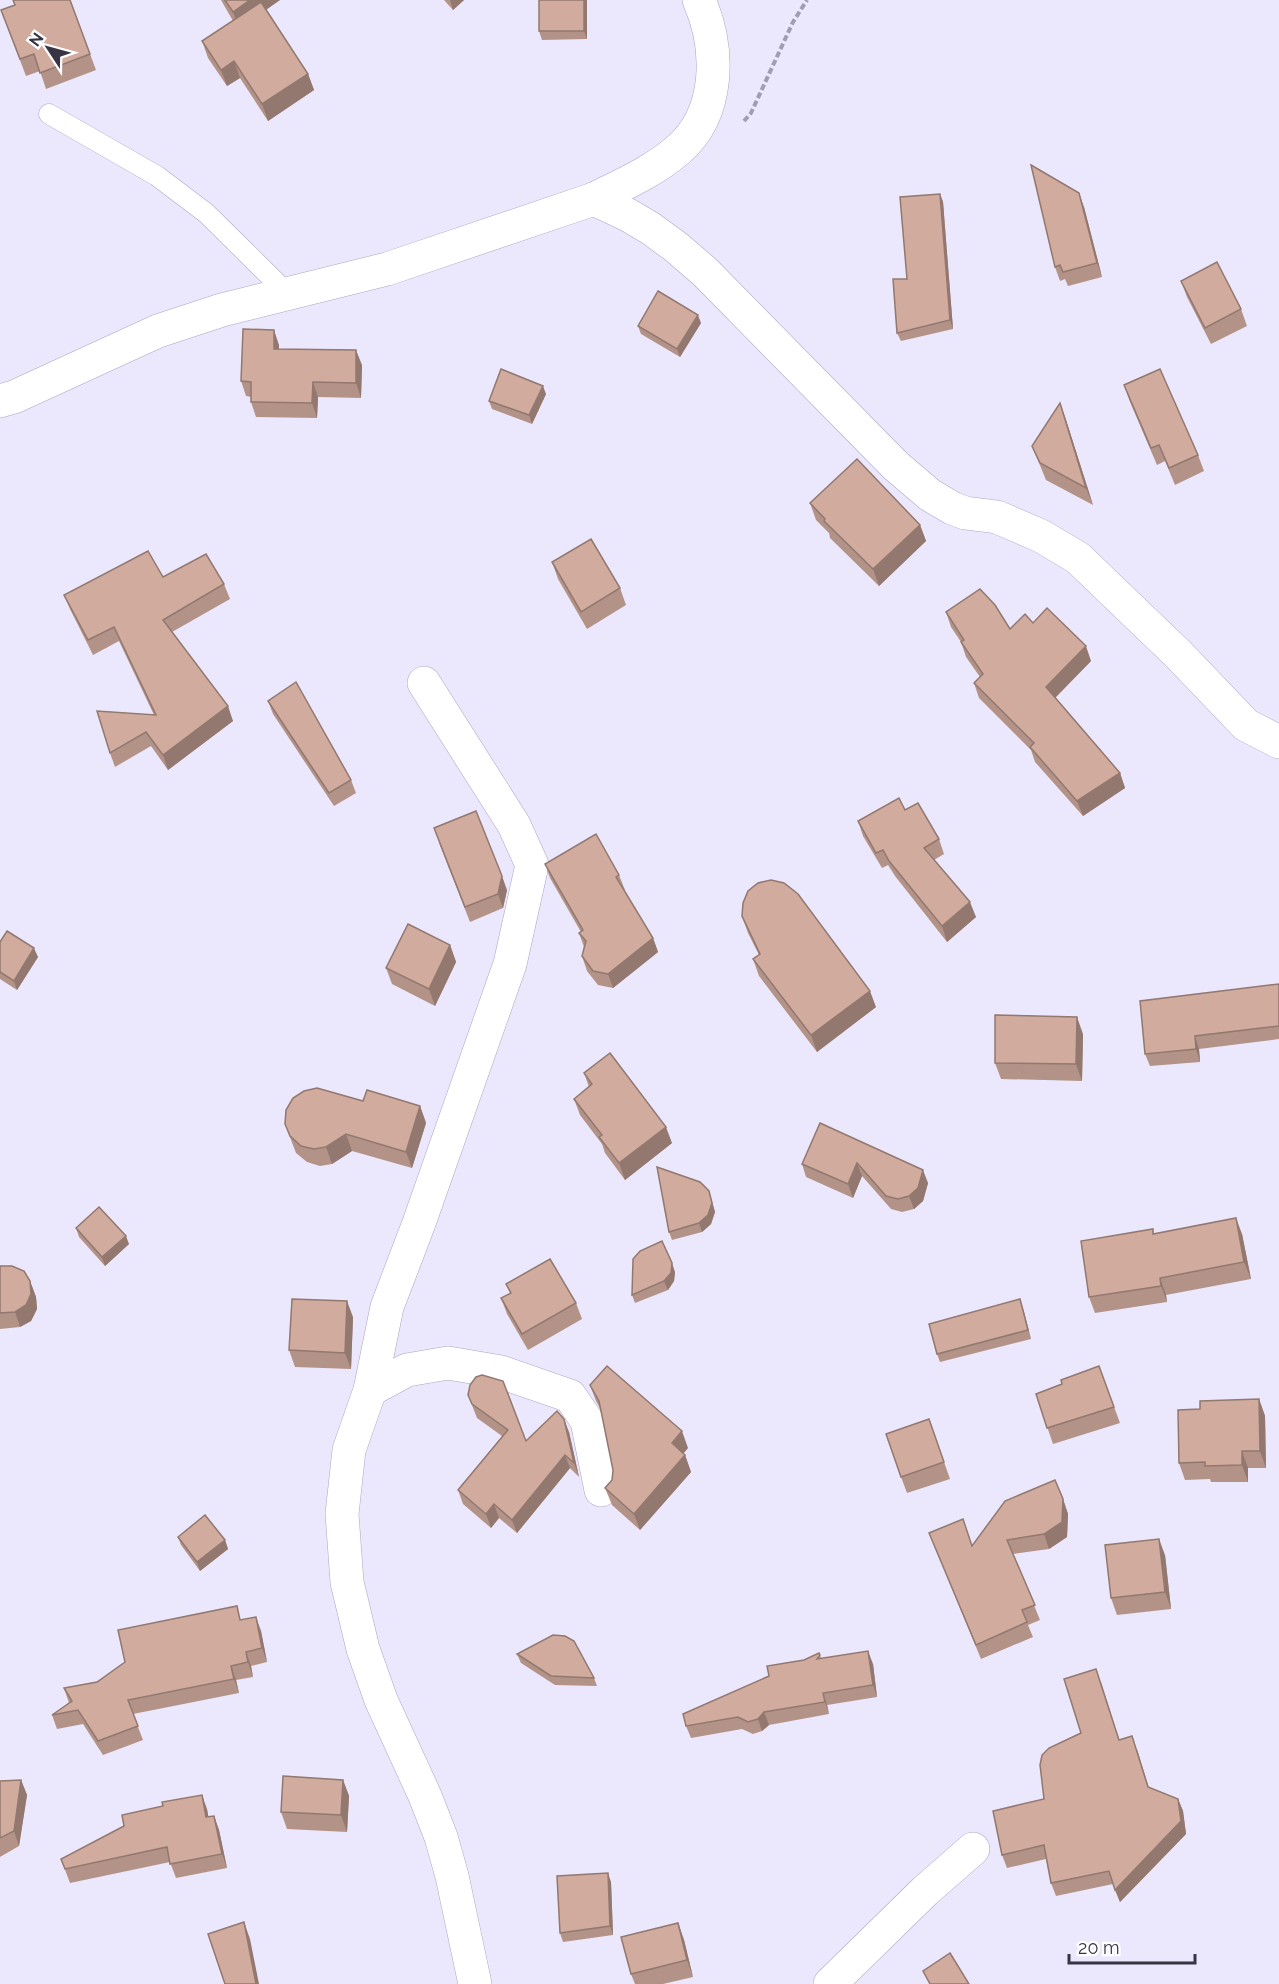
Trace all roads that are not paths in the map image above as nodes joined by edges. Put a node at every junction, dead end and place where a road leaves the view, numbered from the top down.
1 (699, 0) edge
2 (49, 114) dead end
3 (594, 200) junction
4 (287, 293) junction
5 (0, 401) edge
6 (424, 683) dead end
7 (1279, 742) edge
8 (369, 1390) junction
9 (601, 1490) dead end
10 (973, 1849) dead end
11 (475, 1984) edge
12 (830, 1984) edge

1 - 3 street
2 - 4 lane
3 - 4 street
3 - 7 street
4 - 5 street
6 - 8 street
8 - 9 street
8 - 11 street
10 - 12 street

